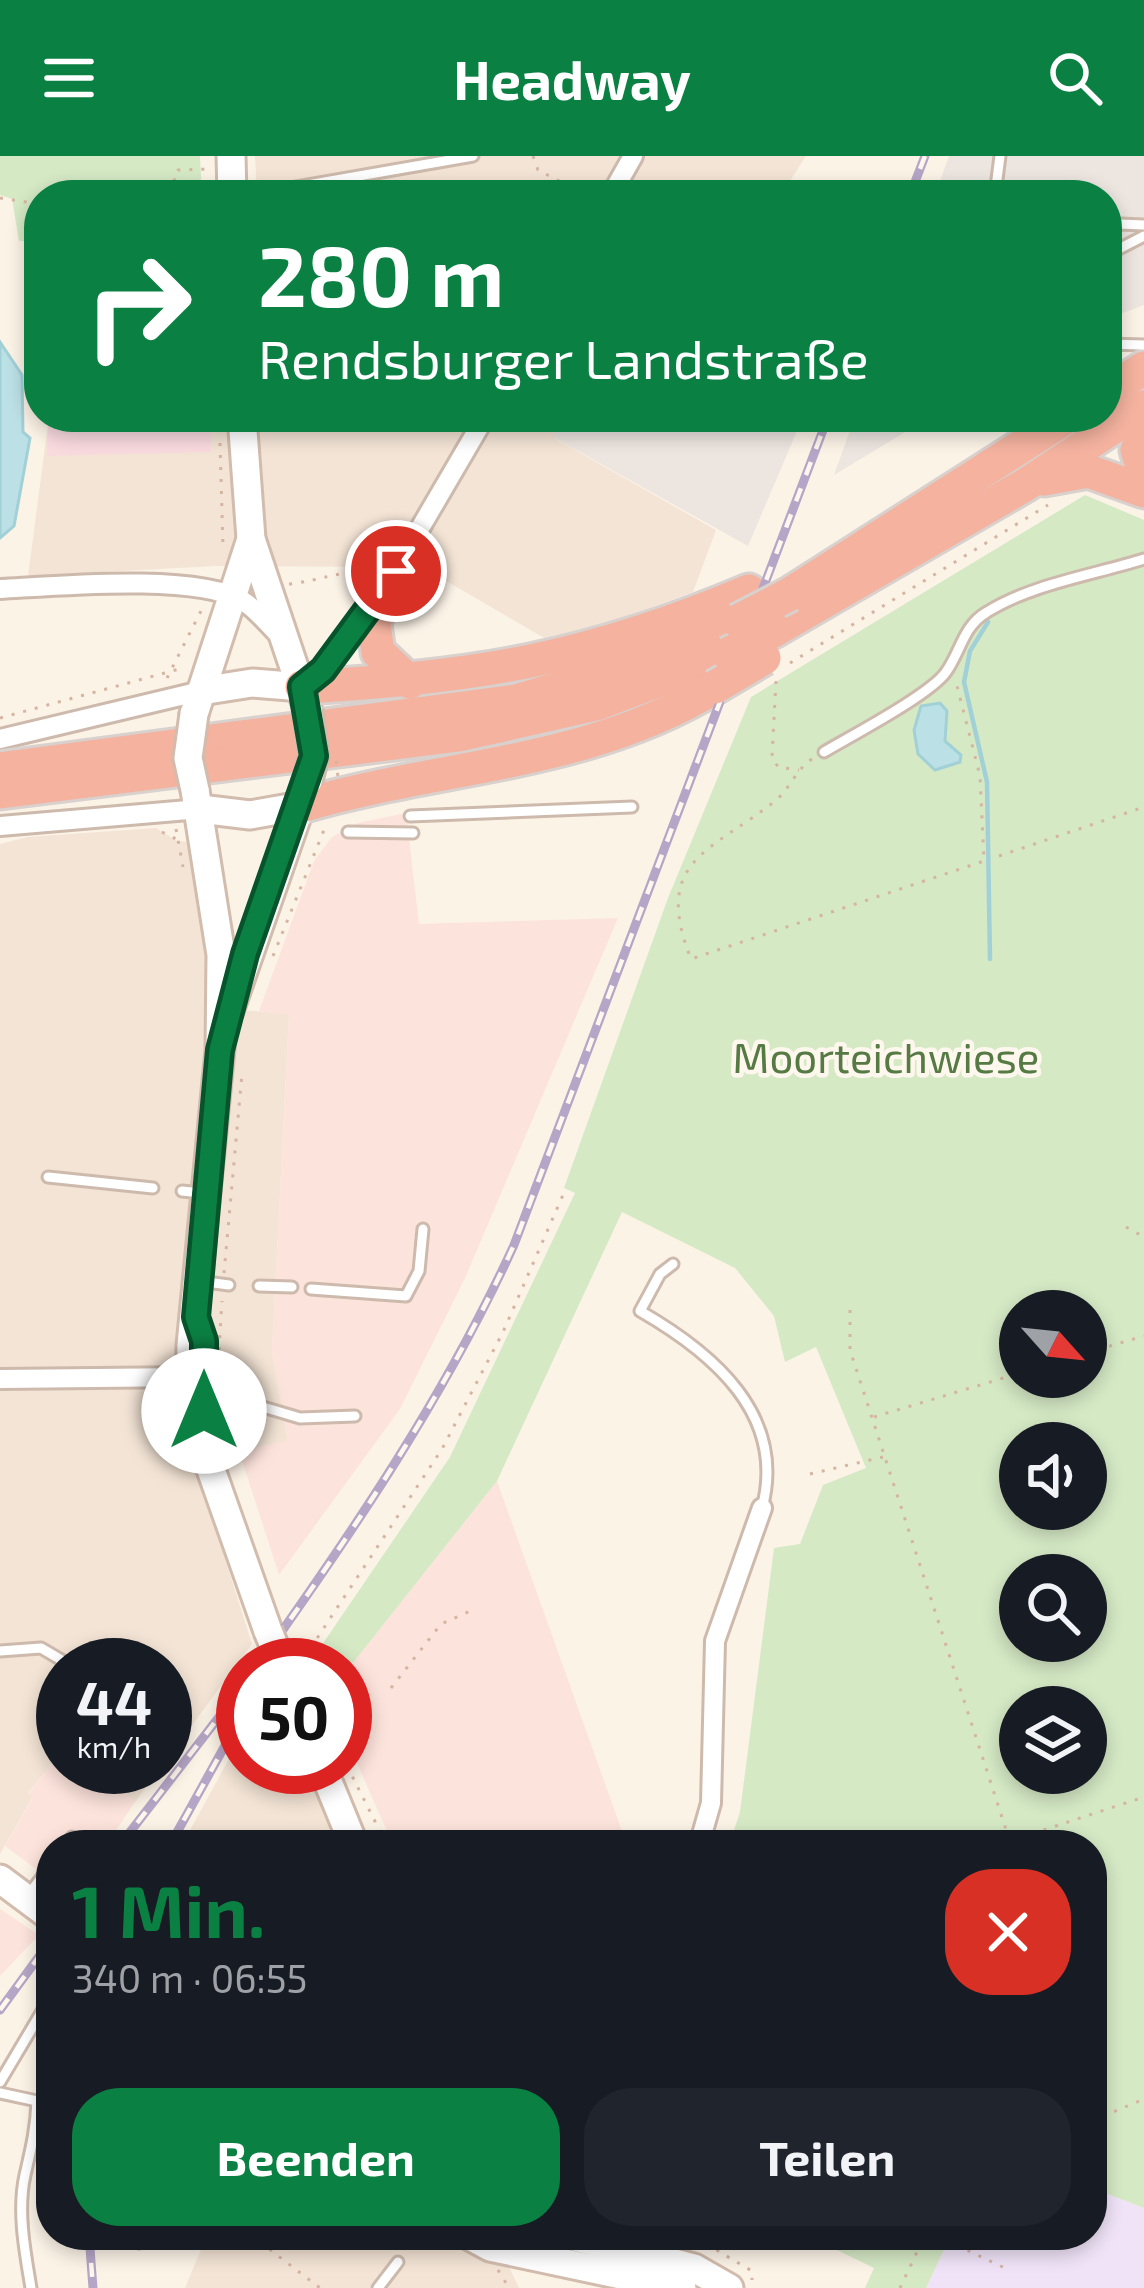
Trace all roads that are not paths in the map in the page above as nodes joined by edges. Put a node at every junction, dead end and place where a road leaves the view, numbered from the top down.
1 (473, 156) edge
2 (336, 180) edge
3 (1144, 212) edge
4 (1140, 224) edge
5 (243, 432) edge
6 (476, 432) edge
7 (1041, 432) edge
8 (1106, 432) edge
9 (1144, 436) edge
10 (1144, 473) edge
11 (1025, 485) junction
12 (1144, 491) edge
13 (251, 539) junction
14 (1144, 559) edge
15 (380, 583) junction
16 (0, 589) edge
17 (233, 597) junction
18 (739, 622) junction
19 (281, 637) junction
20 (770, 644) junction
21 (410, 682) junction
22 (196, 690) junction
23 (305, 698) junction
24 (0, 739) edge
25 (824, 752) road end
26 (0, 769) edge
27 (0, 792) edge
28 (198, 799) junction
29 (311, 806) junction
30 (632, 807) dead end
31 (410, 816) dead end
32 (0, 826) edge
33 (348, 832) dead end
34 (413, 833) dead end
35 (220, 1050) junction
36 (49, 1177) dead end
37 (153, 1188) dead end
38 (423, 1229) dead end
39 (674, 1264) dead end
40 (259, 1286) dead end
41 (292, 1287) dead end
42 (311, 1289) dead end
43 (196, 1317) junction
44 (190, 1377) junction
45 (0, 1379) edge
46 (262, 1407) dead end
47 (212, 1414) junction
48 (355, 1416) dead end
49 (762, 1508) joint
50 (271, 1638) edge
51 (36, 1648) edge
52 (0, 1651) edge
53 (333, 1794) edge
54 (348, 1830) edge
55 (703, 1830) edge
56 (0, 1879) edge
57 (36, 1884) edge
58 (26, 1898) junction
59 (36, 1905) edge
60 (36, 2021) edge
61 (0, 2082) edge
62 (0, 2093) edge
63 (36, 2101) edge
64 (36, 2124) edge
65 (530, 2250) edge
66 (536, 2250) edge
67 (582, 2250) edge
68 (625, 2250) edge
69 (398, 2262) dead end
70 (602, 2280) edge
71 (31, 2288) edge
72 (378, 2288) edge
73 (556, 2288) edge
74 (682, 2288) edge
75 (729, 2288) edge

1 - 2 lane
3 - 4 lane
5 - 13 main road
6 - 15 street
7 - 18 highway, bridge
8 - 11 highway
9 - 10 highway
11 - 12 highway
11 - 20 highway
13 - 17 main road
13 - 19 main road
14 - 25 lane
15 - 21 highway
15 - 23 street
16 - 17 street
17 - 19 street
17 - 22 main road
18 - 20 highway, bridge
18 - 21 highway
18 - 26 highway
18 - 27 highway
19 - 23 main road
20 - 29 highway, bridge
21 - 23 highway
22 - 23 main road
22 - 24 street
22 - 28 main road, bridge
23 - 29 main road, bridge
28 - 29 main road
28 - 32 street
28 - 35 main road
29 - 35 main road
30 - 31 lane
33 - 34 lane
35 - 43 main road
36 - 37 lane
38 - 42 lane
39 - 49 lane
40 - 41 lane
43 - 44 main road
43 - 47 main road
44 - 45 street
44 - 47 main road
46 - 48 lane
47 - 50 main road, bridge
49 - 55 street
51 - 52 lane
53 - 54 main road
56 - 58 main road
57 - 58 lane
58 - 59 main road
60 - 61 lane
62 - 63 lane
64 - 71 lane
65 - 73 main road
66 - 70 main road
67 - 70 main road
68 - 75 main road
69 - 72 lane
70 - 74 main road

